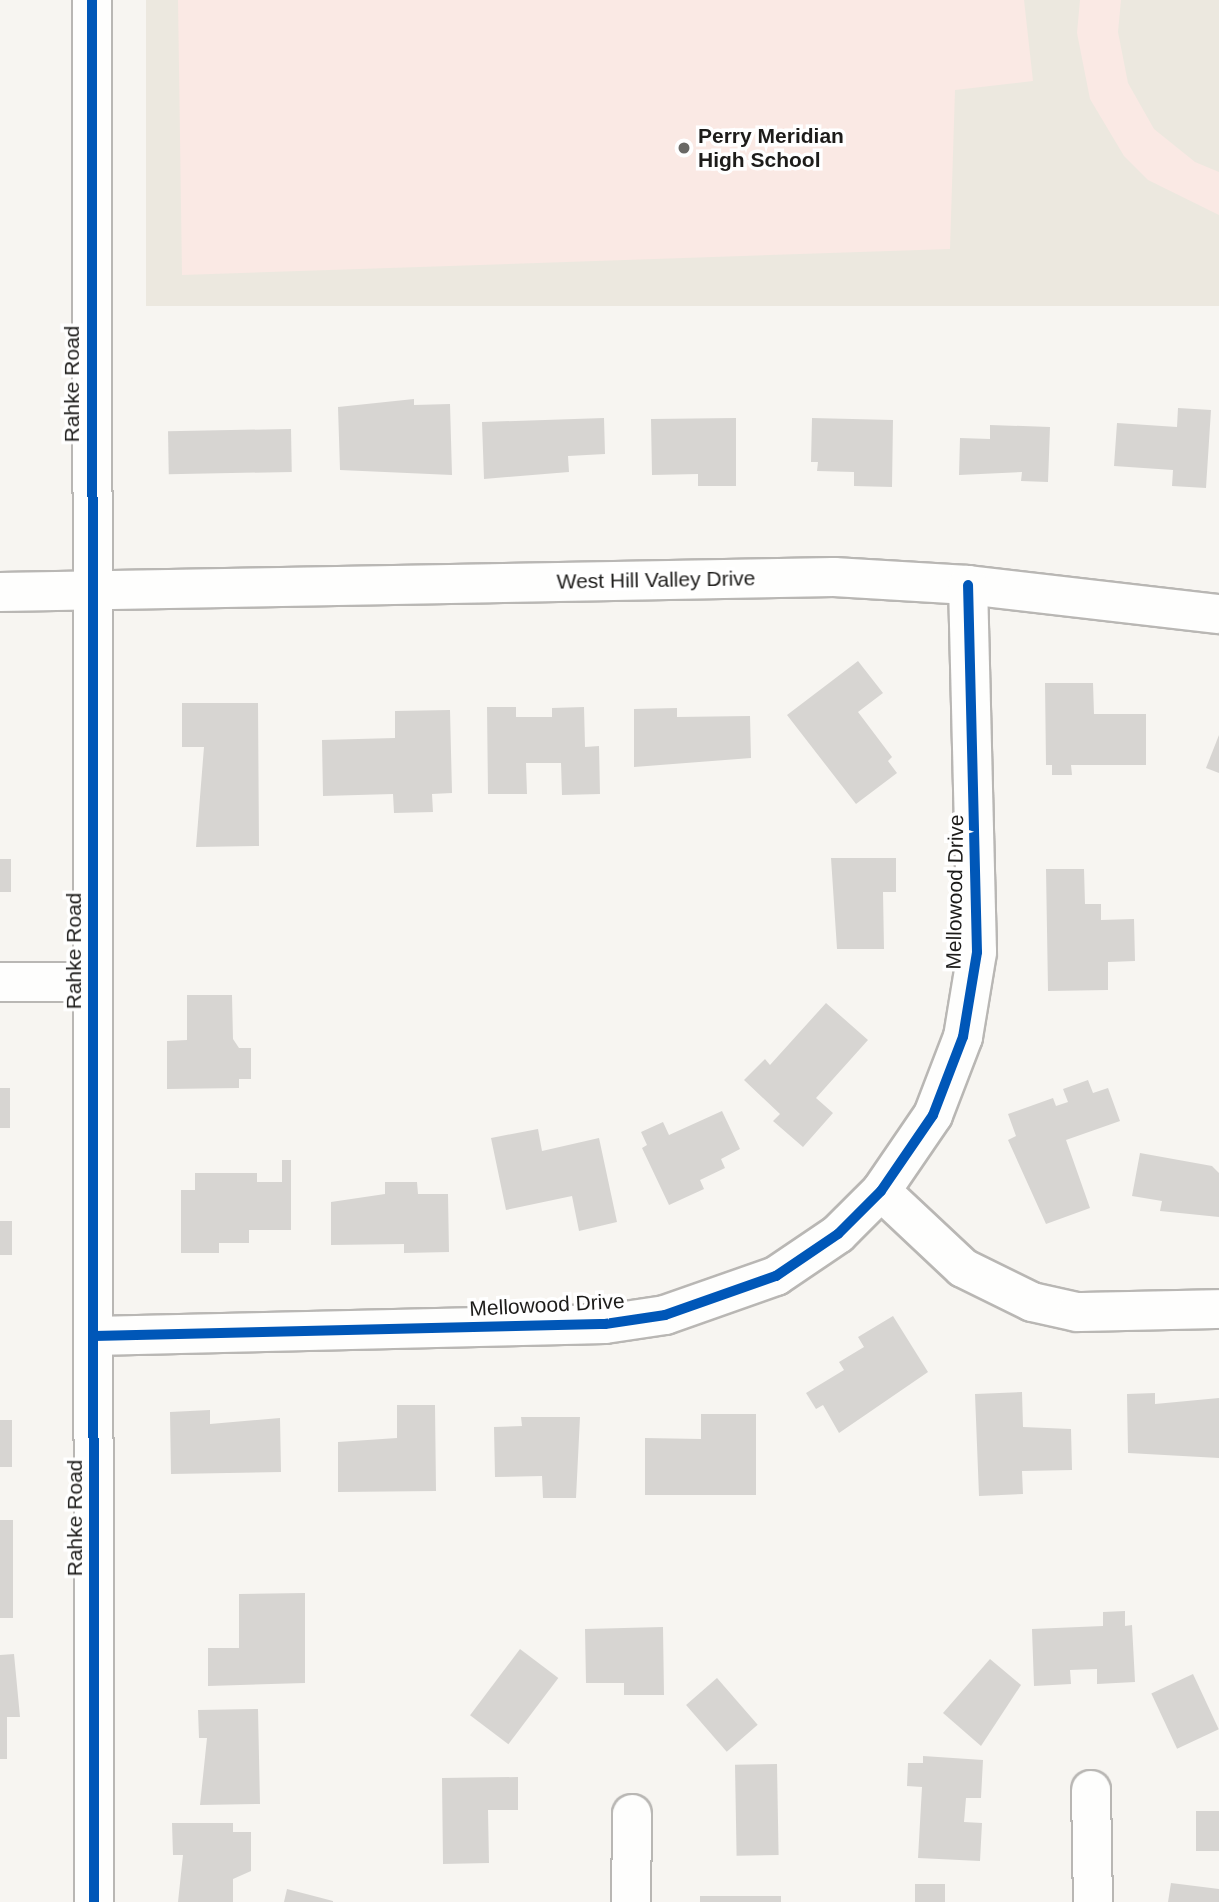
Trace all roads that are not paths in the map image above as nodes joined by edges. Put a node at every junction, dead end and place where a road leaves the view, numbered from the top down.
1 (92, 0) edge
2 (968, 585) junction
3 (91, 589) junction
4 (0, 592) edge
5 (1219, 614) edge
6 (0, 982) edge
7 (93, 982) junction
8 (881, 1191) junction
9 (1219, 1309) edge
10 (94, 1336) junction
11 (1091, 1790) dead end
12 (632, 1814) dead end
13 (94, 1902) edge
14 (631, 1902) edge
15 (1093, 1902) edge

1 - 3 street, Rahke Road
2 - 3 street, West Hill Valley Drive
2 - 5 street, West Hill Valley Drive
2 - 8 street, Mellowood Drive
3 - 4 street, West Hill Valley Drive
3 - 7 street, Rahke Road
6 - 7 street
7 - 10 street, Rahke Road
8 - 9 street
8 - 10 street, Mellowood Drive
10 - 13 street, Rahke Road
11 - 15 street
12 - 14 street

